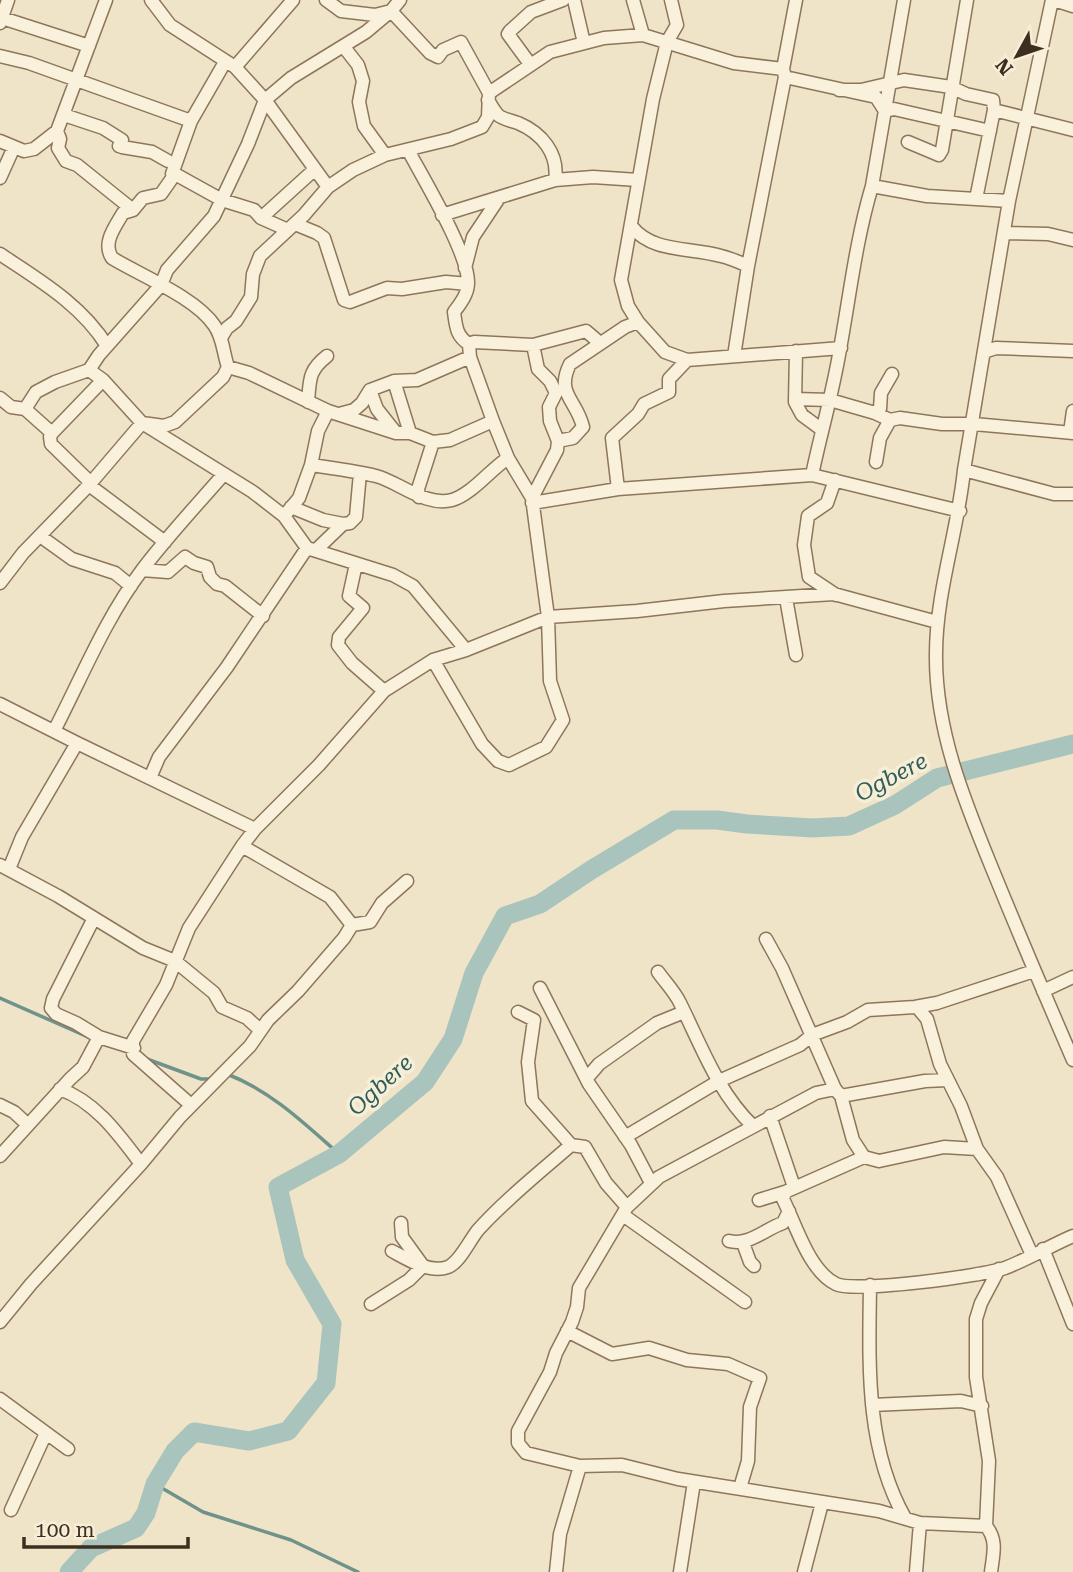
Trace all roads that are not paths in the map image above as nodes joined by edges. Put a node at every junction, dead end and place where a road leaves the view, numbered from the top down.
1 (8, 0) edge
2 (106, 0) edge
3 (151, 0) edge
4 (326, 0) edge
5 (400, 0) edge
6 (563, 0) edge
7 (574, 0) edge
8 (633, 0) edge
9 (671, 0) edge
10 (796, 0) edge
11 (904, 0) edge
12 (967, 0) edge
13 (1053, 0) edge
14 (287, 2) edge
15 (1073, 6) edge
16 (391, 11) junction
17 (1, 21) edge
18 (643, 35) junction
19 (667, 42) junction
20 (584, 43) junction
21 (89, 46) junction
22 (344, 47) junction
23 (0, 56) edge
24 (230, 64) junction
25 (530, 64) junction
26 (784, 73) junction
27 (77, 80) junction
28 (890, 83) junction
29 (92, 85) junction
30 (951, 87) junction
31 (839, 90) junction
32 (488, 96) junction
33 (69, 100) junction
34 (265, 100) junction
35 (995, 110) junction
36 (886, 111) junction
37 (64, 115) junction
38 (1025, 119) junction
39 (191, 121) junction
40 (947, 122) junction
41 (1073, 130) edge
42 (57, 131) junction
43 (990, 131) junction
44 (0, 141) edge
45 (908, 142) dead end
46 (14, 147) junction
47 (408, 150) junction
48 (182, 151) junction
49 (385, 155) junction
50 (167, 160) junction
51 (314, 170) junction
52 (173, 174) junction
53 (0, 178) edge
54 (555, 180) junction
55 (638, 180) junction
56 (872, 186) junction
57 (328, 187) junction
58 (499, 198) junction
59 (976, 198) junction
60 (222, 200) junction
61 (1009, 201) junction
62 (133, 210) junction
63 (442, 215) junction
64 (261, 218) junction
65 (291, 227) junction
66 (632, 227) junction
67 (1004, 233) junction
68 (1073, 240) edge
69 (0, 254) edge
70 (748, 265) junction
71 (465, 268) junction
72 (468, 284) junction
73 (161, 285) junction
74 (638, 322) junction
75 (222, 338) junction
76 (600, 343) junction
77 (533, 345) junction
78 (107, 346) junction
79 (841, 348) junction
80 (469, 351) junction
81 (796, 351) junction
82 (1073, 351) edge
83 (984, 352) junction
84 (327, 356) dead end
85 (734, 356) junction
86 (687, 360) junction
87 (228, 366) junction
88 (89, 370) junction
89 (892, 374) dead end
90 (103, 380) junction
91 (394, 381) junction
92 (370, 390) junction
93 (0, 398) edge
94 (795, 399) junction
95 (830, 400) junction
96 (308, 402) junction
97 (25, 409) junction
98 (1073, 411) edge
99 (333, 413) junction
100 (875, 413) junction
101 (890, 420) junction
102 (493, 421) junction
103 (142, 423) junction
104 (974, 424) junction
105 (821, 429) junction
106 (52, 433) junction
107 (396, 433) junction
108 (410, 433) junction
109 (1072, 433) edge
110 (558, 441) junction
111 (433, 442) junction
112 (508, 458) junction
113 (876, 462) dead end
114 (311, 465) junction
115 (964, 470) junction
116 (360, 473) junction
117 (223, 475) junction
118 (812, 475) junction
119 (835, 480) junction
120 (90, 484) junction
121 (618, 489) junction
122 (1073, 494) edge
123 (419, 497) junction
124 (532, 501) junction
125 (291, 507) junction
126 (960, 511) junction
127 (343, 524) junction
128 (40, 536) junction
129 (165, 542) junction
130 (311, 549) junction
131 (356, 564) junction
132 (142, 570) junction
133 (0, 583) edge
134 (131, 586) junction
135 (836, 595) junction
136 (786, 597) junction
137 (263, 616) junction
138 (548, 617) junction
139 (937, 622) junction
140 (466, 650) junction
141 (796, 655) dead end
142 (433, 660) junction
143 (384, 691) junction
144 (2, 709) edge
145 (54, 731) junction
146 (77, 743) junction
147 (150, 778) junction
148 (256, 829) junction
149 (242, 846) junction
150 (4, 867) edge
151 (407, 881) dead end
152 (94, 918) junction
153 (352, 925) junction
154 (766, 939) dead end
155 (174, 961) junction
156 (1034, 971) junction
157 (658, 972) dead end
158 (1073, 977) edge
159 (540, 988) dead end
160 (1043, 991) junction
161 (924, 1006) junction
162 (518, 1012) dead end
163 (684, 1012) junction
164 (260, 1030) junction
165 (812, 1035) junction
166 (99, 1037) junction
167 (134, 1048) junction
168 (1073, 1060) edge
169 (587, 1078) junction
170 (948, 1080) junction
171 (719, 1081) junction
172 (61, 1089) junction
173 (838, 1092) junction
174 (0, 1105) edge
175 (191, 1105) junction
176 (771, 1116) junction
177 (28, 1125) junction
178 (752, 1126) junction
179 (625, 1136) junction
180 (571, 1145) junction
181 (978, 1149) junction
182 (0, 1156) edge
183 (864, 1157) junction
184 (141, 1164) junction
185 (651, 1183) junction
186 (789, 1189) junction
187 (759, 1200) dead end
188 (625, 1211) junction
189 (789, 1211) junction
190 (401, 1223) dead end
191 (1073, 1236) edge
192 (729, 1241) dead end
193 (743, 1243) junction
194 (392, 1251) dead end
195 (1037, 1252) junction
196 (423, 1266) junction
197 (754, 1266) dead end
198 (999, 1269) junction
199 (870, 1286) junction
200 (745, 1302) dead end
201 (371, 1304) dead end
202 (0, 1322) edge
203 (1073, 1324) edge
204 (567, 1331) junction
205 (0, 1399) edge
206 (873, 1405) junction
207 (982, 1406) junction
208 (46, 1433) junction
209 (68, 1448) dead end
210 (580, 1466) junction
211 (694, 1482) junction
212 (740, 1488) junction
213 (822, 1503) junction
214 (10, 1510) dead end
215 (905, 1518) junction
216 (920, 1523) junction
217 (986, 1526) junction
218 (556, 1572) edge
219 (680, 1572) edge
220 (804, 1572) edge
221 (916, 1572) edge
222 (991, 1572) edge

1 - 17 street
2 - 21 street
3 - 24 street
4 - 16 street
5 - 16 street
6 - 25 street
7 - 20 street
8 - 18 street
9 - 19 street
10 - 26 street
11 - 28 street
12 - 30 street
13 - 15 street
13 - 38 street
14 - 24 street
16 - 22 street
16 - 32 street
17 - 21 street
18 - 19 street
18 - 20 street
19 - 26 street
19 - 55 street
20 - 25 street
21 - 27 street
22 - 34 street
22 - 49 street
23 - 27 street
24 - 34 street
24 - 39 street
25 - 32 street
26 - 31 street
26 - 70 street
27 - 29 street
27 - 33 street
28 - 30 street
28 - 31 street
28 - 36 street
29 - 33 street
29 - 39 street
30 - 35 street
30 - 40 street
31 - 36 street
32 - 47 street
32 - 54 street
33 - 37 street
34 - 51 street
34 - 60 street
35 - 38 street
35 - 43 street
36 - 40 street
36 - 56 street
37 - 42 street
37 - 50 street
38 - 41 street
38 - 61 street
39 - 48 street
40 - 43 street
40 - 45 street
42 - 46 street
42 - 62 street
43 - 59 street
44 - 46 street
46 - 53 street
47 - 49 street
47 - 63 street
48 - 50 street
48 - 52 street
49 - 57 street
50 - 52 street
51 - 57 street
51 - 64 street
52 - 60 street
52 - 62 street
54 - 55 street
54 - 58 street
55 - 66 street
56 - 59 street
56 - 79 street
57 - 65 street
58 - 63 street
58 - 71 street
59 - 61 street
60 - 64 street
60 - 73 street
61 - 67 street
62 - 73 street
63 - 71 street
64 - 65 street
65 - 72 street
65 - 75 street
66 - 70 street
66 - 74 street
67 - 68 street
67 - 83 street
69 - 78 street
70 - 85 street
71 - 72 street
72 - 80 street
73 - 75 street
73 - 78 street
74 - 76 street
74 - 86 street
75 - 87 street
76 - 77 street
76 - 110 street
77 - 80 street
77 - 110 street
78 - 88 street
79 - 81 street
79 - 95 street
80 - 91 street
80 - 102 street
81 - 85 street
81 - 94 street
82 - 83 street
83 - 104 street
84 - 96 street
85 - 86 street
86 - 121 street
87 - 96 street
87 - 103 street
88 - 90 street
88 - 97 street
89 - 100 street
90 - 103 street
90 - 106 street
91 - 92 street
91 - 108 street
92 - 99 street
92 - 107 street
93 - 97 street
94 - 95 street
94 - 105 street
95 - 100 street
95 - 105 street
96 - 99 street
97 - 106 street
98 - 109 street
99 - 107 street
99 - 114 street
100 - 101 street
101 - 104 street
101 - 113 street
102 - 111 street
102 - 112 street
103 - 117 street
103 - 120 street
104 - 109 street
104 - 115 street
105 - 118 street
106 - 120 street
107 - 108 street
108 - 111 street
110 - 124 street
111 - 123 street
112 - 123 street
112 - 124 street
114 - 116 street
114 - 125 street
115 - 122 street
115 - 126 street
116 - 123 street
116 - 127 street
117 - 125 street
117 - 129 street
118 - 119 street
118 - 121 street
119 - 126 street
119 - 135 street
120 - 128 street
120 - 129 street
121 - 124 street
124 - 138 street
125 - 127 street
125 - 130 street
126 - 139 street
127 - 130 street
128 - 133 street
128 - 134 street
129 - 132 street
130 - 131 street
130 - 137 street
131 - 140 street
131 - 143 street
132 - 134 street
132 - 137 street
134 - 145 street
135 - 136 street
135 - 139 street
136 - 138 street
136 - 141 street
137 - 147 street
138 - 140 street
138 - 142 street
139 - 156 street
140 - 142 street
142 - 143 street
143 - 148 street
144 - 145 street
145 - 146 street
146 - 147 street
146 - 150 street
147 - 148 street
148 - 149 street
149 - 153 street
149 - 155 street
150 - 152 street
151 - 153 street
152 - 155 street
152 - 166 street
153 - 164 street
154 - 165 street
155 - 164 street
155 - 167 street
156 - 160 street
156 - 161 street
157 - 163 street
158 - 160 street
159 - 169 street
160 - 168 street
161 - 165 street
161 - 170 street
162 - 180 street
163 - 169 street
163 - 171 street
164 - 175 street
165 - 171 street
165 - 173 street
166 - 167 street
166 - 172 street
167 - 175 street
169 - 179 street
170 - 173 street
170 - 181 street
171 - 178 street
171 - 179 street
172 - 177 street
172 - 184 street
173 - 176 street
173 - 183 street
174 - 177 street
175 - 184 street
176 - 178 street
176 - 186 street
177 - 182 street
178 - 185 street
179 - 185 street
180 - 188 street
180 - 196 street
181 - 183 street
181 - 195 street
183 - 186 street
184 - 202 street
185 - 188 street
186 - 187 street
186 - 189 street
188 - 200 street
188 - 204 street
189 - 193 street
189 - 199 street
190 - 196 street
191 - 195 street
192 - 193 street
193 - 197 street
194 - 196 street
195 - 198 street
195 - 203 street
196 - 201 street
198 - 199 street
198 - 207 street
199 - 206 street
204 - 210 street
204 - 212 street
205 - 208 street
206 - 207 street
206 - 215 street
207 - 217 street
208 - 209 street
208 - 214 street
210 - 211 street
210 - 218 street
211 - 212 street
211 - 219 street
212 - 213 street
213 - 215 street
213 - 220 street
215 - 216 street
216 - 217 street
216 - 221 street
217 - 222 street

